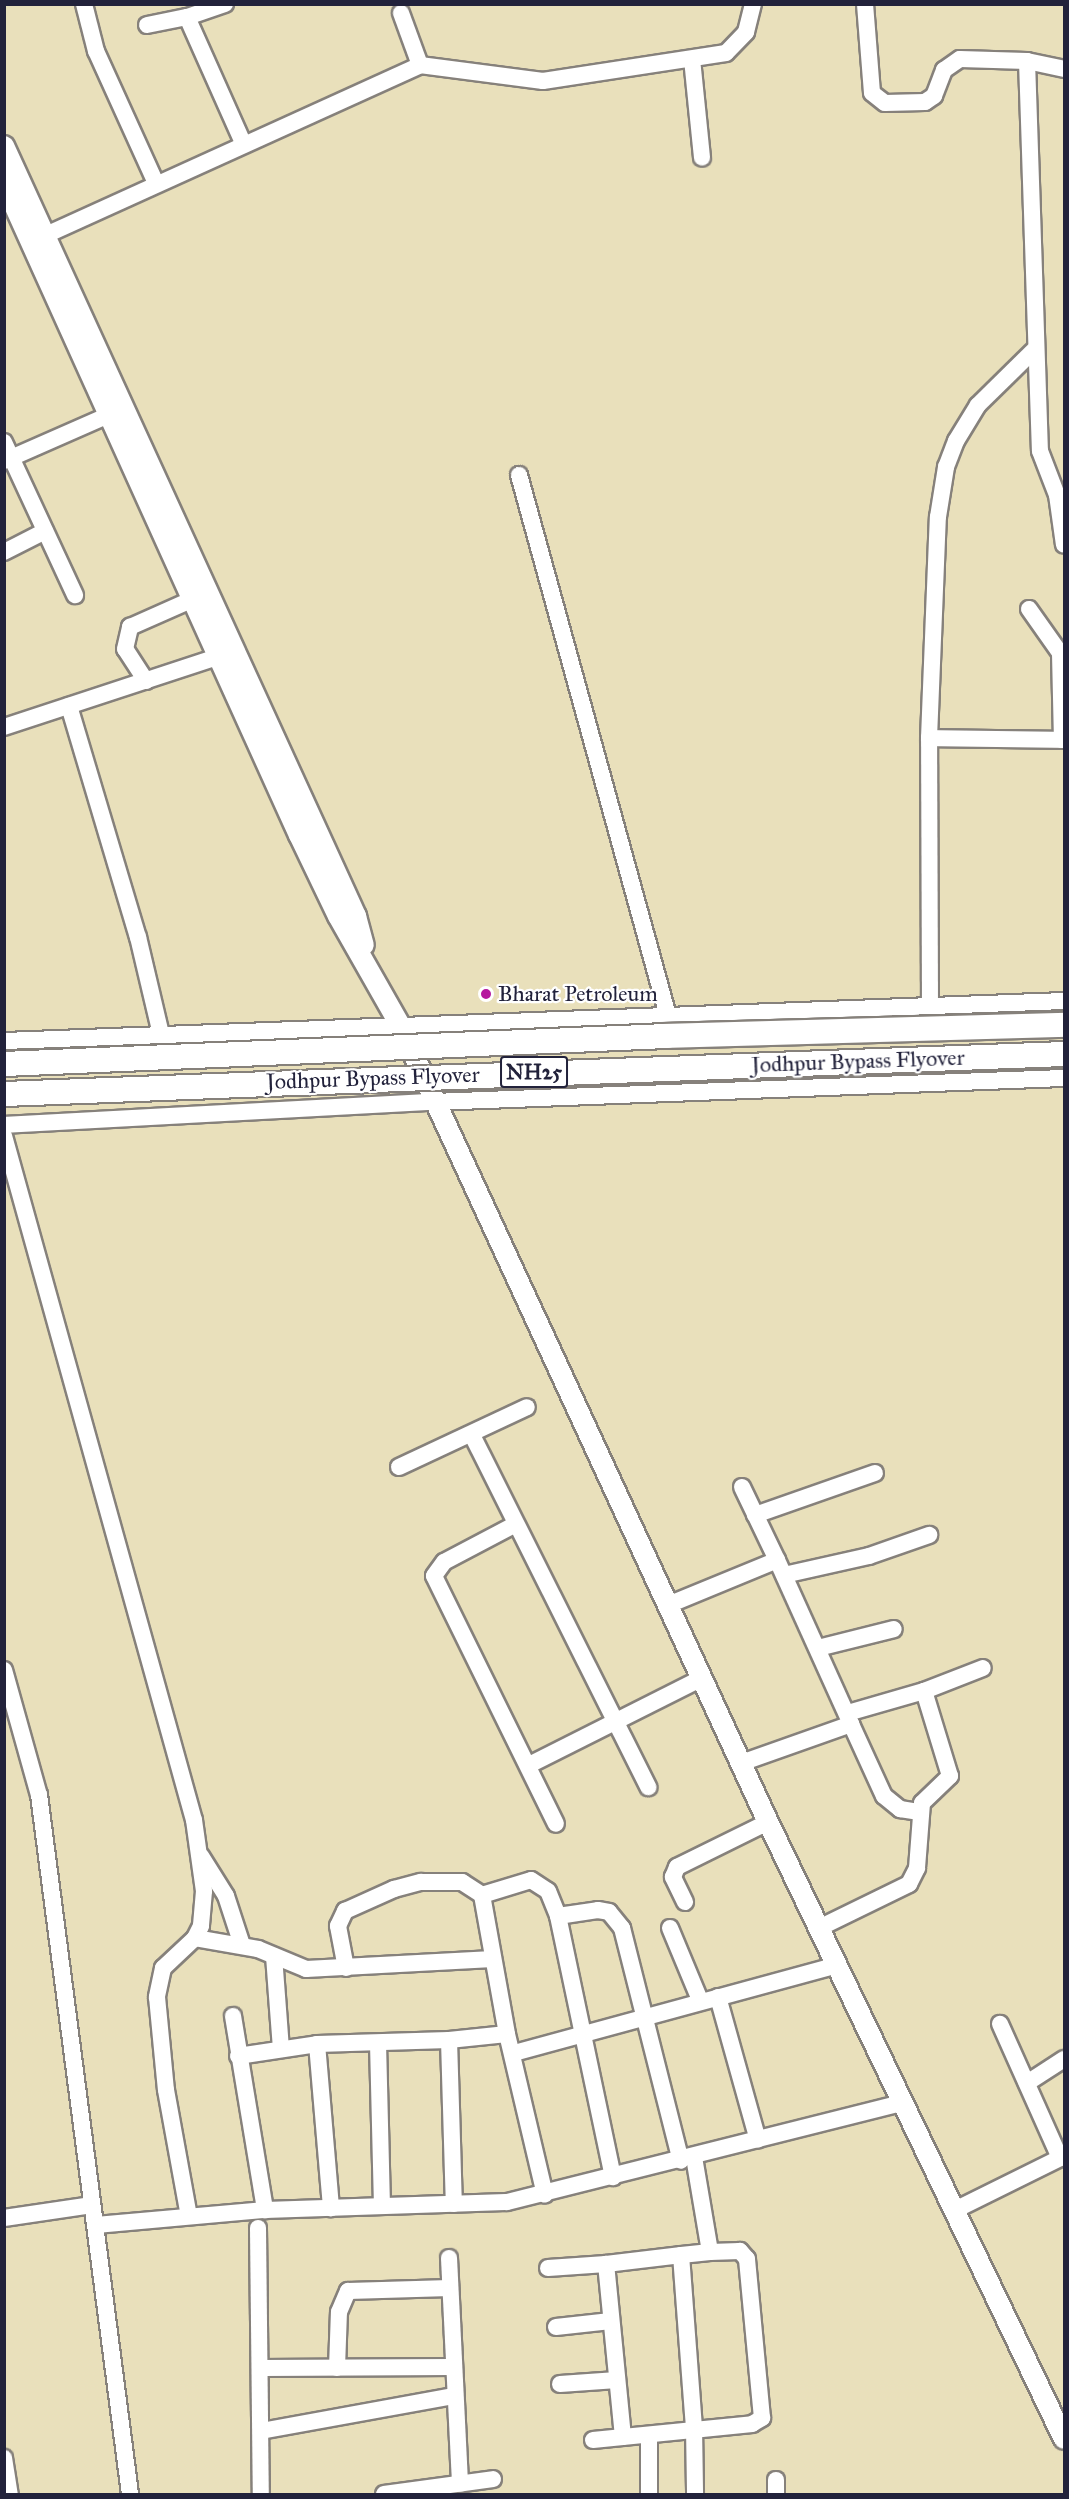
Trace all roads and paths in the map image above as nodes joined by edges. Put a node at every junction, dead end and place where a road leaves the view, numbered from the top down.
1 (84, 4) edge
2 (225, 4) edge
3 (753, 4) edge
4 (866, 4) edge
5 (401, 13) dead end
6 (188, 17) junction
7 (147, 25) dead end
8 (692, 59) junction
9 (1027, 61) junction
10 (420, 65) junction
11 (1065, 69) edge
12 (243, 143) junction
13 (4, 146) edge
14 (702, 157) dead end
15 (4, 183) edge
16 (156, 183) junction
17 (20, 217) edge
18 (46, 235) junction
19 (1033, 351) junction
20 (109, 416) junction
21 (4, 442) edge
22 (8, 460) edge
23 (519, 475) dead end
24 (1061, 494) edge
25 (45, 531) junction
26 (1065, 545) edge
27 (4, 552) edge
28 (75, 595) dead end
29 (191, 600) junction
30 (1029, 609) dead end
31 (217, 657) junction
32 (146, 681) junction
33 (69, 706) junction
34 (4, 727) edge
35 (929, 738) junction
36 (1063, 740) edge
37 (371, 969) junction
38 (1065, 1001) edge
39 (930, 1006) junction
40 (668, 1016) junction
41 (1065, 1025) edge
42 (401, 1027) junction
43 (161, 1034) junction
44 (4, 1041) edge
45 (1065, 1054) edge
46 (4, 1064) edge
47 (1065, 1078) edge
48 (4, 1094) edge
49 (433, 1102) junction
50 (4, 1125) edge
51 (4, 1136) edge
52 (527, 1407) dead end
53 (472, 1435) junction
54 (399, 1467) dead end
55 (875, 1473) dead end
56 (742, 1487) dead end
57 (755, 1515) junction
58 (516, 1524) junction
59 (929, 1535) dead end
60 (780, 1568) junction
61 (668, 1605) junction
62 (894, 1629) dead end
63 (818, 1648) junction
64 (983, 1668) dead end
65 (4, 1670) edge
66 (702, 1678) junction
67 (924, 1691) junction
68 (849, 1718) junction
69 (613, 1723) junction
70 (741, 1763) junction
71 (529, 1765) junction
72 (648, 1787) dead end
73 (920, 1812) junction
74 (768, 1822) junction
75 (556, 1824) dead end
76 (199, 1853) junction
77 (482, 1895) junction
78 (685, 1902) dead end
79 (558, 1916) junction
80 (820, 1927) junction
81 (670, 1928) dead end
82 (195, 1938) junction
83 (242, 1945) junction
84 (273, 1956) junction
85 (493, 1959) junction
86 (838, 1965) junction
87 (346, 1968) junction
88 (718, 1997) junction
89 (700, 2000) junction
90 (644, 2015) junction
91 (233, 2016) dead end
92 (1000, 2024) dead end
93 (507, 2034) junction
94 (581, 2036) junction
95 (448, 2040) junction
96 (378, 2043) junction
97 (317, 2044) junction
98 (281, 2049) junction
99 (514, 2053) junction
100 (238, 2056) junction
101 (1065, 2059) edge
102 (1027, 2084) junction
103 (904, 2102) junction
104 (758, 2140) junction
105 (687, 2159) junction
106 (1062, 2163) edge
107 (613, 2177) junction
108 (545, 2195) junction
109 (454, 2204) junction
110 (92, 2205) junction
111 (382, 2206) junction
112 (331, 2208) junction
113 (957, 2209) junction
114 (265, 2210) junction
115 (189, 2216) junction
116 (4, 2218) edge
117 (96, 2225) junction
118 (258, 2228) dead end
119 (710, 2252) junction
120 (681, 2255) junction
121 (449, 2258) dead end
122 (606, 2264) junction
123 (548, 2268) dead end
124 (450, 2288) junction
125 (611, 2321) junction
126 (556, 2327) dead end
127 (452, 2367) junction
128 (262, 2368) junction
129 (338, 2368) junction
130 (617, 2380) junction
131 (560, 2384) dead end
132 (453, 2396) junction
133 (694, 2427) junction
134 (261, 2431) junction
135 (649, 2436) junction
136 (623, 2438) junction
137 (1065, 2439) edge
138 (593, 2440) dead end
139 (4, 2458) edge
140 (493, 2479) dead end
141 (460, 2484) junction
142 (442, 2491) edge
143 (9, 2494) edge
144 (130, 2494) edge
145 (261, 2494) edge
146 (384, 2494) edge
147 (649, 2494) edge
148 (695, 2494) edge

1 - 16 street
2 - 6 street
3 - 8 street
4 - 9 street
5 - 10 street
6 - 7 street
6 - 12 street
8 - 10 street
8 - 14 street
9 - 11 street
9 - 19 street
10 - 12 street
12 - 16 street
13 - 17 main road
15 - 17 main road
16 - 18 street
17 - 18 main road
17 - 20 main road
18 - 37 main road
19 - 24 street
19 - 35 street
20 - 22 street
20 - 29 main road
21 - 22 street
22 - 25 street
23 - 40 street
24 - 26 street
25 - 27 street
25 - 28 street
29 - 31 main road
29 - 32 street
30 - 36 street
31 - 32 street
31 - 37 main road
32 - 33 street
33 - 34 street
33 - 43 street
35 - 36 street
35 - 39 street
37 - 42 main road
38 - 39 street
39 - 40 street
40 - 42 street
41 - 46 highway, Jodhpur Bypass Flyover / NH25, bridge
42 - 43 street
42 - 49 main road
43 - 44 street
45 - 48 highway, Jodhpur Bypass Flyover / NH25, bridge
47 - 49 street
49 - 50 street
49 - 61 main road
51 - 76 street
52 - 53 street
53 - 54 street
53 - 58 street
55 - 57 street
56 - 57 street
57 - 60 street
58 - 69 street
58 - 71 street
59 - 60 street
60 - 61 street
60 - 63 street
61 - 66 main road
62 - 63 street
63 - 68 street
64 - 67 street
65 - 110 street
66 - 69 street
66 - 70 main road
67 - 68 street
67 - 73 street
68 - 70 street
68 - 73 street
69 - 71 street
69 - 72 street
70 - 74 main road
71 - 75 street
73 - 80 street
74 - 78 street
74 - 80 main road
76 - 82 street
76 - 83 street
77 - 79 street
77 - 85 street
77 - 87 street
79 - 90 street
79 - 94 street
80 - 86 main road
81 - 89 street
82 - 83 street
82 - 115 street
83 - 84 street
84 - 87 street
84 - 98 street
85 - 87 street
85 - 93 street
86 - 88 street
86 - 103 main road
88 - 89 street
88 - 104 street
89 - 90 street
90 - 94 street
90 - 105 street
91 - 100 street
92 - 102 street
93 - 95 street
93 - 99 street
94 - 99 street
94 - 107 street
95 - 96 street
95 - 109 street
96 - 97 street
96 - 111 street
97 - 98 street
97 - 112 street
98 - 100 street
99 - 108 street
100 - 114 street
101 - 102 street
102 - 106 street
103 - 104 street
103 - 113 main road
104 - 105 street
105 - 107 street
105 - 119 street
106 - 113 street
107 - 108 street
108 - 109 street
109 - 111 street
110 - 116 street
110 - 117 street
111 - 112 street
112 - 114 street
113 - 137 main road
114 - 115 street
115 - 117 street
117 - 144 street
118 - 128 street
119 - 120 street
119 - 133 street
120 - 122 street
120 - 133 street
121 - 124 street
122 - 123 street
122 - 125 street
124 - 127 street
124 - 129 street
125 - 126 street
125 - 130 street
127 - 129 street
127 - 132 street
128 - 129 street
128 - 134 street
130 - 131 street
130 - 136 street
132 - 134 street
132 - 141 street
133 - 135 street
133 - 148 street
134 - 145 street
135 - 136 street
135 - 147 street
136 - 138 street
139 - 143 street
140 - 141 street
141 - 142 street
142 - 146 street

